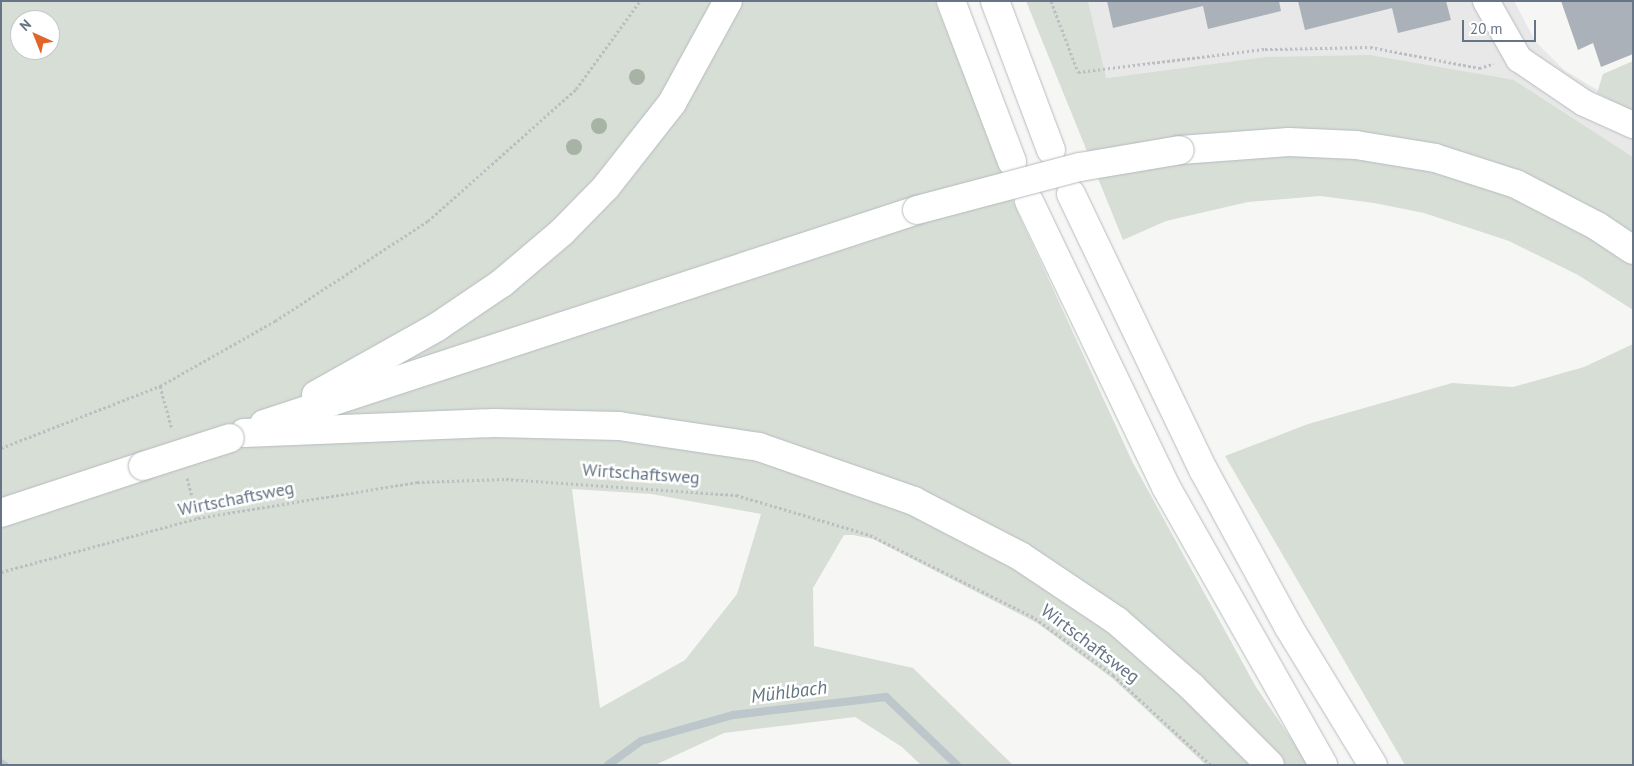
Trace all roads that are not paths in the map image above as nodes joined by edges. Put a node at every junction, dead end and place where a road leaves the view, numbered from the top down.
1 (728, 1) edge
2 (951, 1) edge
3 (995, 1) edge
4 (1486, 1) edge
5 (1633, 124) edge
6 (1051, 150) dead end
7 (1012, 162) dead end
8 (1071, 194) dead end
9 (1029, 201) dead end
10 (1633, 250) edge
11 (245, 432) junction
12 (1, 513) edge
13 (1270, 765) edge
14 (1324, 765) edge
15 (1373, 765) edge

1 - 11 main road
2 - 7 main road
3 - 6 main road
4 - 5 street
8 - 15 main road
9 - 14 main road
10 - 11 main road, bridge
11 - 12 main road, bridge
11 - 13 main road

